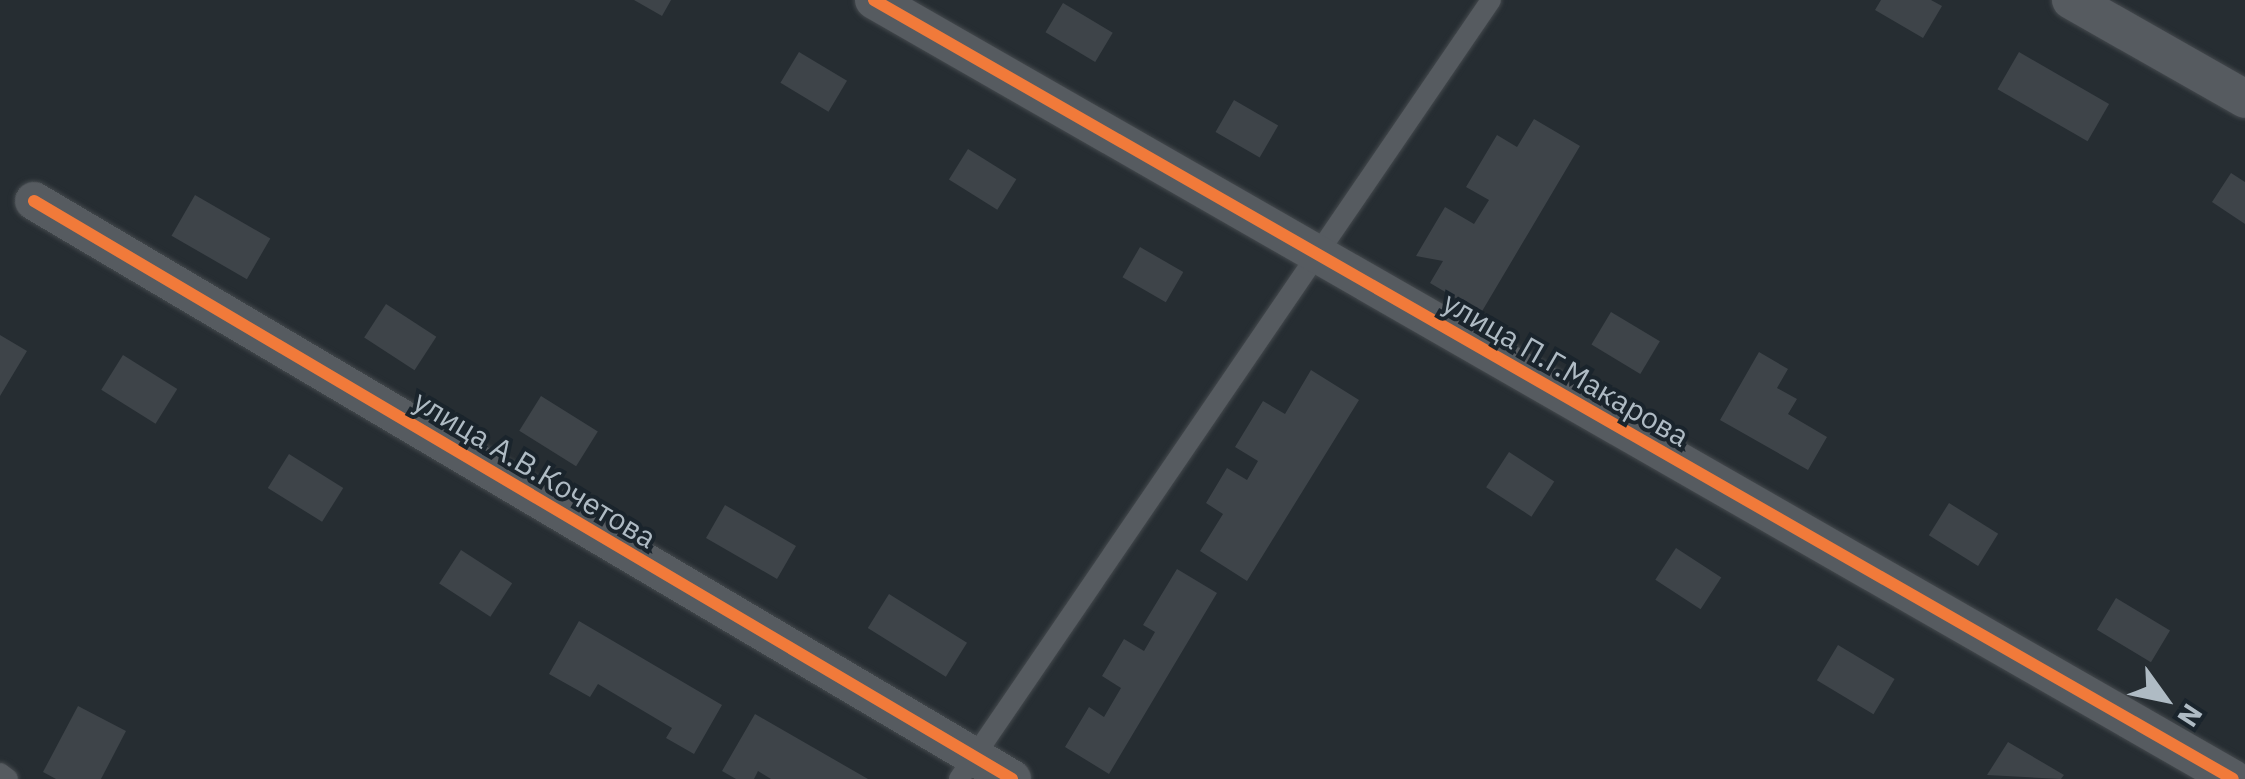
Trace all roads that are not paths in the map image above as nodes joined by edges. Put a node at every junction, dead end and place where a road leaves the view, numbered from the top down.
1 (874, 0) edge
2 (1490, 0) edge
3 (2070, 0) edge
4 (2245, 99) edge
5 (34, 200) dead end
6 (1317, 255) junction
7 (966, 768) edge
8 (0, 773) edge
9 (8, 779) edge
10 (1012, 779) edge
11 (2233, 779) edge

1 - 6 street, улица П.Г.Макарова
2 - 6 lane
3 - 4 street
5 - 7 street, улица А.В.Кочетова
6 - 7 lane
6 - 11 street, улица П.Г.Макарова
7 - 10 street, улица А.В.Кочетова
8 - 9 lane

